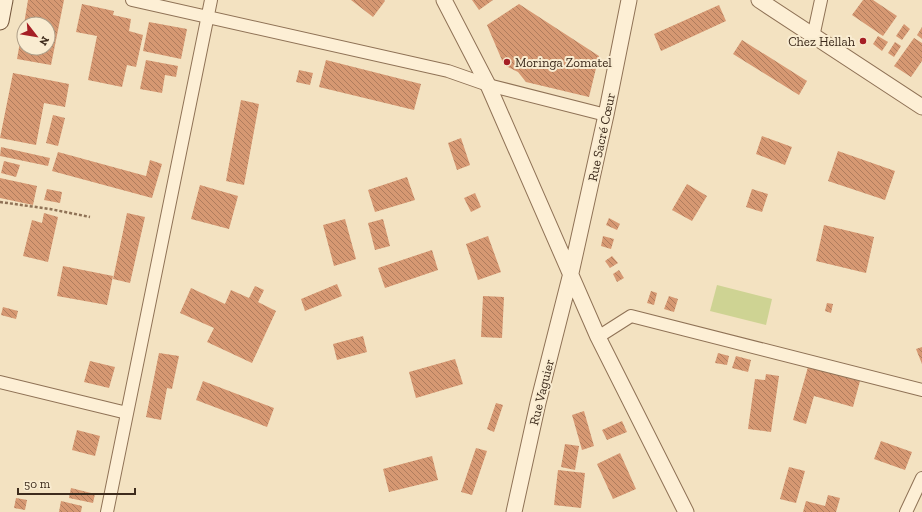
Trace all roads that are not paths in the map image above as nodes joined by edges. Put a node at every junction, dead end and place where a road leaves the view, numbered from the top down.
1 (4, 0) edge
2 (132, 0) edge
3 (211, 0) edge
4 (444, 0) edge
5 (629, 0) edge
6 (758, 0) edge
7 (821, 0) edge
8 (207, 18) junction
9 (0, 21) edge
10 (813, 36) junction
11 (488, 85) junction
12 (922, 107) edge
13 (606, 115) junction
14 (571, 273) junction
15 (598, 337) junction
16 (0, 382) edge
17 (922, 390) edge
18 (127, 413) junction
19 (922, 478) edge
20 (107, 512) edge
21 (514, 512) edge
22 (686, 512) edge
23 (906, 512) edge

1 - 9 main road
2 - 8 street
3 - 8 street
4 - 11 street
5 - 13 street, Rue Sacré Cœur
6 - 10 street
7 - 10 street
8 - 11 street
8 - 18 street
10 - 12 street
11 - 13 street
11 - 14 street
13 - 14 street, Rue Sacré Cœur
14 - 15 street
14 - 21 street, Rue Vaguier
15 - 17 street
15 - 22 street
16 - 18 street
18 - 20 street
19 - 23 street

